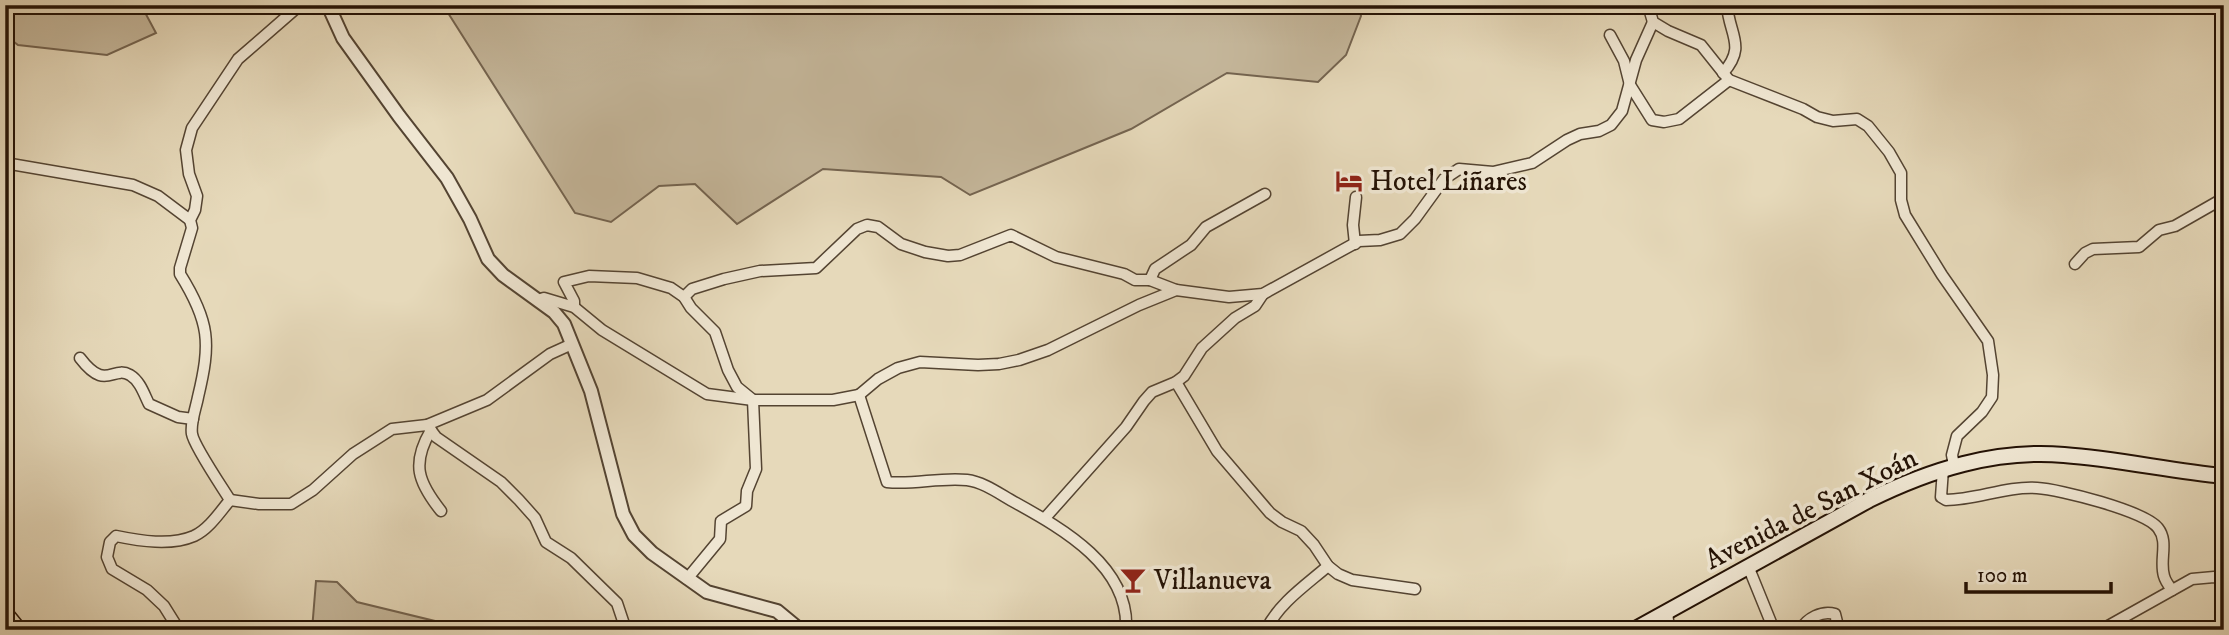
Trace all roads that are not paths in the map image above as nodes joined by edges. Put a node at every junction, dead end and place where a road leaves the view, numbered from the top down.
1 (300, 5) edge
2 (328, 5) edge
3 (1648, 5) edge
4 (1727, 5) edge
5 (1653, 22) junction
6 (1610, 35) dead end
7 (1726, 77) junction
8 (1630, 85) junction
9 (5, 163) edge
10 (1265, 194) dead end
11 (1356, 198) dead end
12 (2224, 198) edge
13 (190, 220) junction
14 (1355, 244) junction
15 (2075, 264) dead end
16 (1150, 280) junction
17 (1177, 290) junction
18 (1263, 294) junction
19 (684, 297) junction
20 (538, 300) junction
21 (574, 307) junction
22 (572, 344) junction
23 (80, 358) dead end
24 (1176, 382) junction
25 (859, 395) junction
26 (753, 400) junction
27 (193, 419) junction
28 (429, 427) junction
29 (1949, 467) junction
30 (2224, 476) edge
31 (230, 500) junction
32 (440, 511) dead end
33 (1045, 519) junction
34 (1328, 566) junction
35 (1748, 566) junction
36 (687, 579) junction
37 (2224, 579) edge
38 (1415, 589) dead end
39 (2172, 590) junction
40 (1667, 611) junction
41 (5, 614) edge
42 (18, 630) edge
43 (179, 630) edge
44 (626, 630) edge
45 (800, 630) edge
46 (1126, 630) edge
47 (1266, 630) edge
48 (1634, 630) edge
49 (1669, 630) edge
50 (1774, 630) edge
51 (1800, 630) edge
52 (1839, 630) edge
53 (2101, 630) edge

1 - 13 street
2 - 20 street
3 - 5 street
4 - 7 street
5 - 7 street
5 - 8 street
6 - 8 street
7 - 8 street
7 - 29 street
8 - 14 street
9 - 13 street
10 - 16 street
11 - 14 street
12 - 15 street
13 - 27 street
14 - 18 street
16 - 17 street
16 - 19 street
17 - 18 street
17 - 25 street
18 - 24 street
19 - 21 street
19 - 26 street
20 - 21 street
20 - 22 street
21 - 26 street
22 - 28 street
22 - 36 street
23 - 27 street
24 - 33 street
24 - 34 street
25 - 26 street
25 - 33 street
26 - 36 street
27 - 31 street
28 - 31 street
28 - 32 street
28 - 44 street
29 - 30 main road, Avenida de San Xoán
29 - 35 main road, Avenida de San Xoán
29 - 39 street
31 - 43 street
33 - 46 street
34 - 38 street
34 - 47 street
35 - 40 main road, Avenida de San Xoán
35 - 50 street
36 - 45 street
37 - 39 street
39 - 53 street
40 - 48 main road, Avenida de San Xoán
40 - 49 street
41 - 42 highway
51 - 52 street

